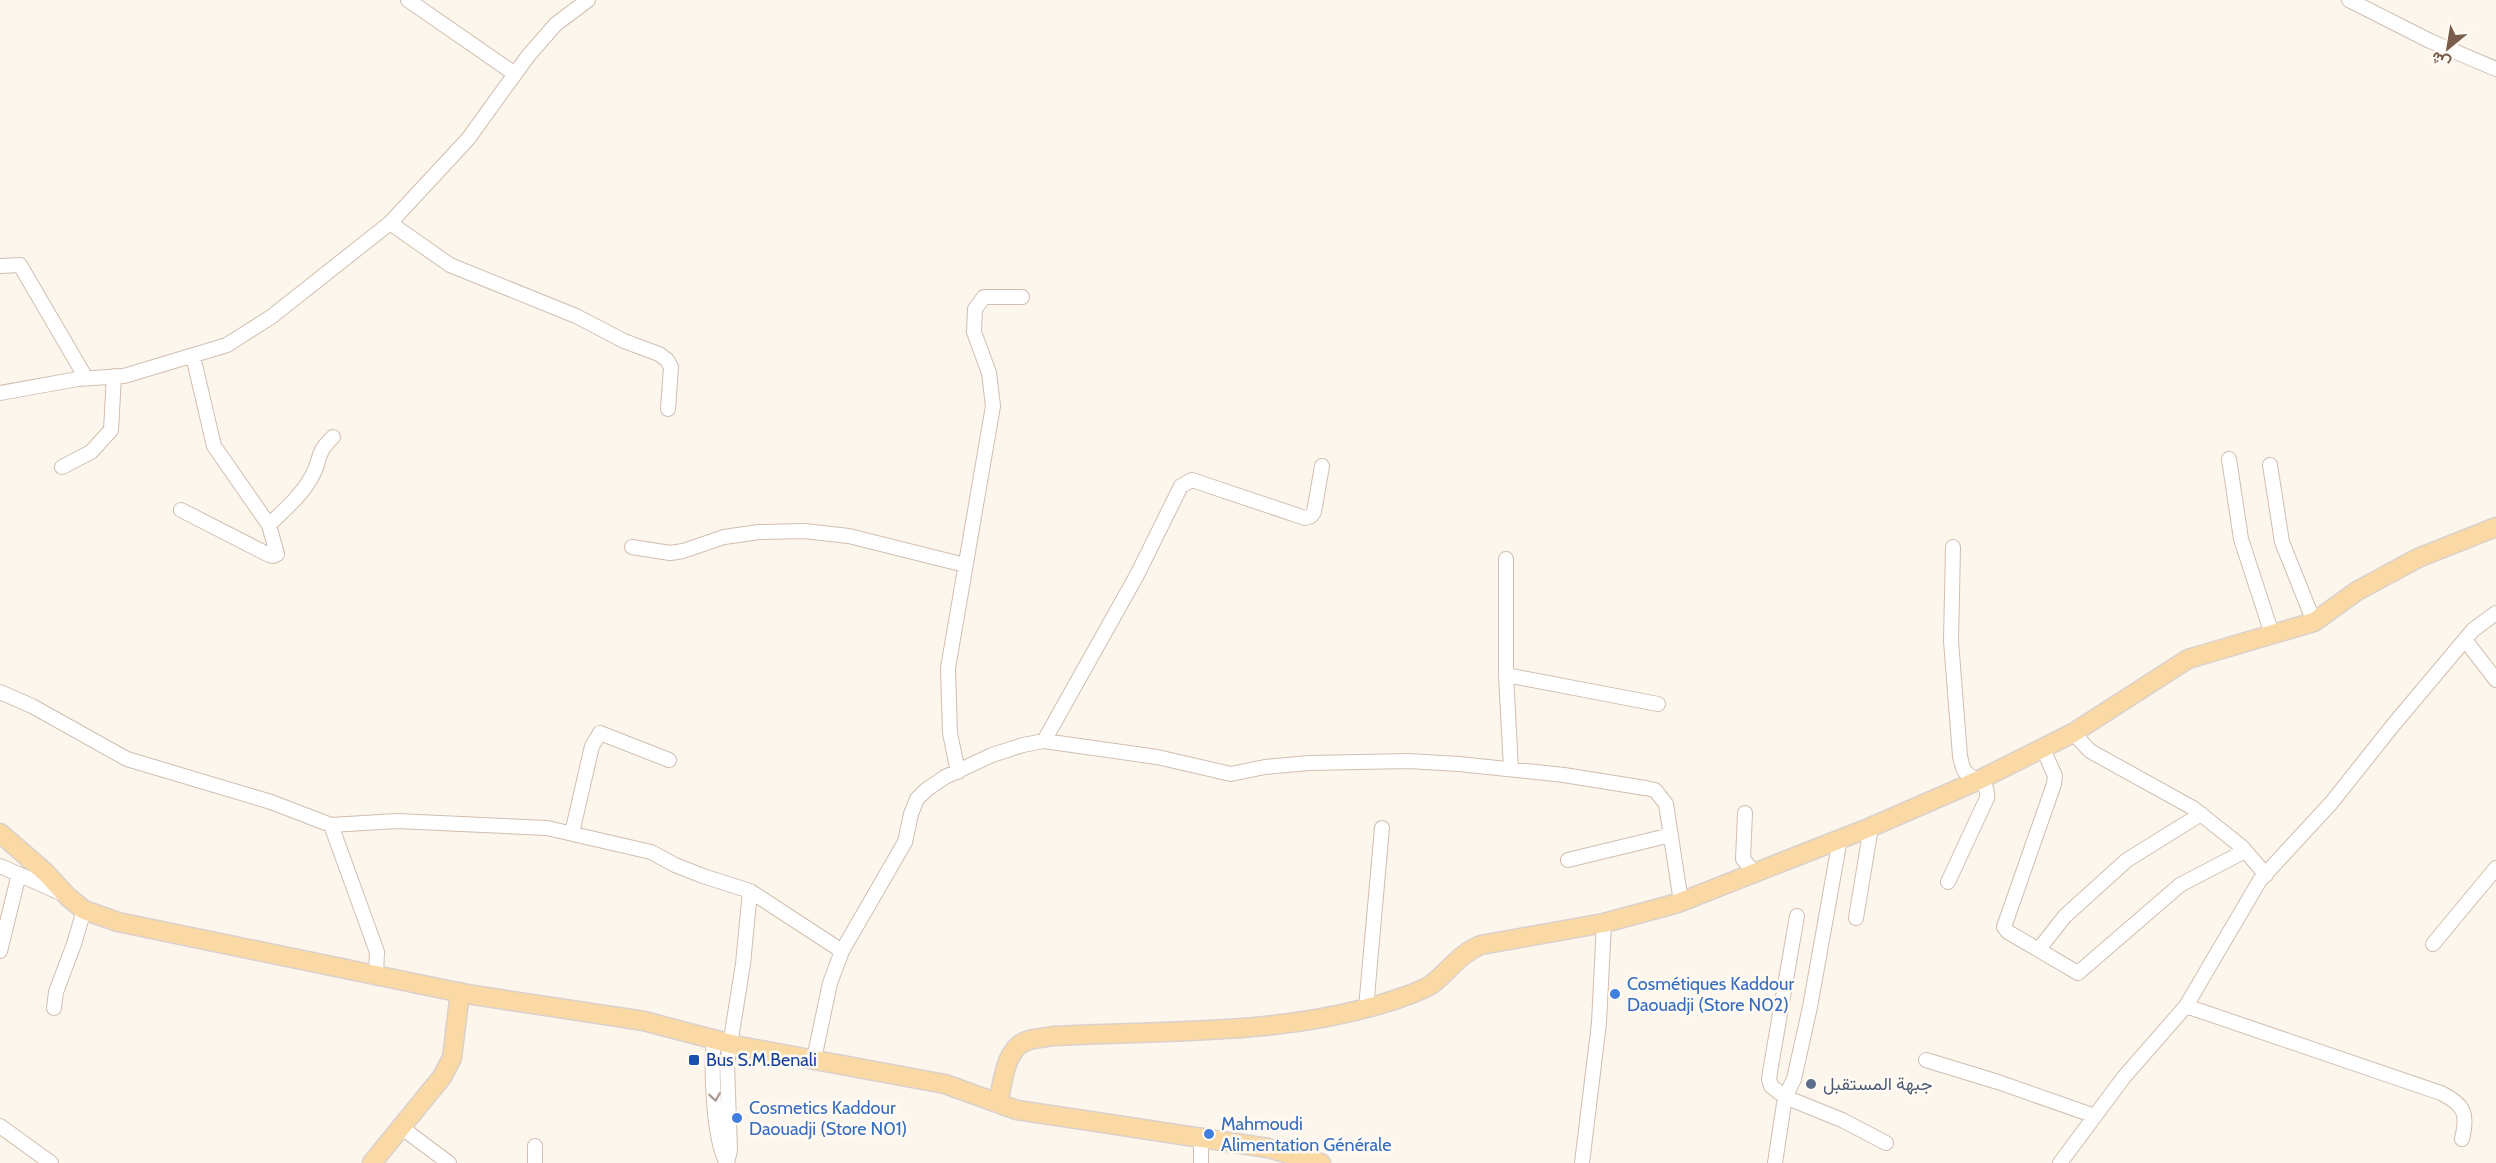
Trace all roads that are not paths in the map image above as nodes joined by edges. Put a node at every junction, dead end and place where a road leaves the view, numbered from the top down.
1 (408, 0) edge
2 (588, 0) edge
3 (2349, 0) edge
4 (2496, 69) edge
5 (515, 74) junction
6 (390, 223) junction
7 (0, 266) edge
8 (1022, 297) dead end
9 (193, 356) junction
10 (114, 375) junction
11 (86, 378) junction
12 (0, 393) edge
13 (668, 409) dead end
14 (333, 437) dead end
15 (2229, 459) dead end
16 (2270, 465) dead end
17 (1322, 466) dead end
18 (62, 467) dead end
19 (182, 510) dead end
20 (269, 525) junction
21 (2496, 527) edge
22 (632, 547) dead end
23 (1953, 547) dead end
24 (1506, 559) dead end
25 (965, 566) junction
26 (2496, 613) edge
27 (2314, 622) junction
28 (2271, 634) junction
29 (2465, 640) junction
30 (1506, 675) junction
31 (2496, 680) edge
32 (0, 692) edge
33 (1658, 704) dead end
34 (2073, 733) junction
35 (1044, 741) junction
36 (2043, 749) junction
37 (669, 760) dead end
38 (1511, 769) junction
39 (958, 772) junction
40 (1979, 780) junction
41 (1745, 813) dead end
42 (2200, 814) junction
43 (331, 825) junction
44 (1871, 827) junction
45 (1382, 828) dead end
46 (0, 833) edge
47 (572, 833) junction
48 (1671, 836) junction
49 (1840, 839) junction
50 (2245, 851) junction
51 (1568, 860) dead end
52 (0, 866) edge
53 (2496, 868) edge
54 (1754, 872) junction
55 (19, 874) junction
56 (2266, 875) junction
57 (1948, 882) dead end
58 (750, 891) junction
59 (68, 897) junction
60 (1681, 902) junction
61 (84, 910) junction
62 (1797, 916) dead end
63 (1856, 918) dead end
64 (1604, 923) junction
65 (2433, 944) dead end
66 (2039, 949) junction
67 (0, 951) edge
68 (842, 951) junction
69 (376, 975) junction
70 (460, 992) junction
71 (2186, 1006) junction
72 (54, 1008) dead end
73 (1366, 1008) junction
74 (722, 1041) junction
75 (814, 1059) junction
76 (1926, 1060) dead end
77 (1785, 1097) junction
78 (998, 1103) junction
79 (2095, 1116) junction
80 (0, 1126) edge
81 (402, 1128) junction
82 (1201, 1138) junction
83 (2462, 1139) dead end
84 (1886, 1143) dead end
85 (535, 1146) dead end
86 (1316, 1162) edge
87 (51, 1163) edge
88 (372, 1163) edge
89 (449, 1163) edge
90 (536, 1163) edge
91 (727, 1163) edge
92 (1201, 1163) edge
93 (1582, 1163) edge
94 (1775, 1163) edge
95 (2060, 1163) edge

1 - 5 street
2 - 5 street
3 - 4 street
5 - 6 street
6 - 9 street
6 - 13 street
7 - 11 street
8 - 25 street
9 - 10 street
9 - 20 street
10 - 11 street
10 - 18 street
11 - 12 street
14 - 20 street
15 - 28 street
16 - 27 street
17 - 35 street
19 - 20 street
21 - 27 main road
22 - 25 street
23 - 40 street
24 - 30 street
25 - 39 street
26 - 29 street
27 - 28 main road
28 - 34 main road
29 - 31 street
29 - 56 street
30 - 33 street
30 - 38 street
32 - 43 street
34 - 36 main road
34 - 42 street
35 - 38 street
35 - 39 street
36 - 40 main road
36 - 66 street
37 - 47 street
38 - 48 street
39 - 68 street
40 - 44 main road
40 - 57 street
41 - 54 street
42 - 50 street
42 - 66 street
43 - 47 street
43 - 69 street
44 - 49 main road
44 - 63 street
45 - 73 street
46 - 59 main road
47 - 58 street
48 - 51 street
48 - 60 street
49 - 54 main road
49 - 77 street
50 - 56 street
50 - 66 street
52 - 55 street
53 - 65 street
54 - 60 main road
55 - 59 street
55 - 67 street
56 - 71 street
58 - 68 street
58 - 74 street
59 - 61 main road
60 - 64 main road
61 - 69 main road
61 - 72 street
62 - 77 street
64 - 73 main road
64 - 93 street
68 - 75 street
69 - 70 main road
70 - 74 main road
70 - 81 main road
71 - 79 street
71 - 83 street
73 - 78 main road
74 - 75 main road
74 - 91 street
75 - 78 main road
76 - 79 street
77 - 84 street
77 - 94 street
78 - 82 main road
79 - 95 street
80 - 87 street
81 - 88 main road
81 - 89 street
82 - 86 main road
82 - 92 street
85 - 90 street

